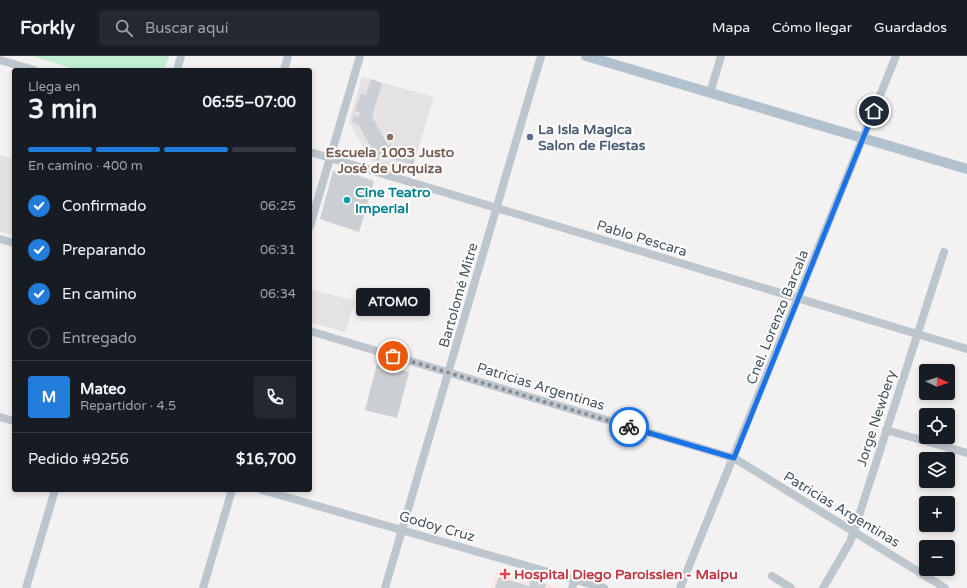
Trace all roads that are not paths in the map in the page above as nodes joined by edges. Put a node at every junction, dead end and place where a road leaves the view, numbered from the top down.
1 (181, 56) edge
2 (288, 56) edge
3 (360, 56) edge
4 (541, 56) edge
5 (586, 56) edge
6 (721, 56) edge
7 (896, 56) edge
8 (2, 61) edge
9 (27, 68) edge
10 (178, 68) edge
11 (285, 68) edge
12 (710, 93) junction
13 (862, 139) junction
14 (312, 153) edge
15 (330, 158) junction
16 (967, 169) edge
17 (497, 208) junction
18 (312, 219) edge
19 (0, 239) edge
20 (12, 242) edge
21 (944, 252) dead end
22 (799, 298) junction
23 (312, 332) edge
24 (917, 334) junction
25 (967, 349) edge
26 (449, 372) junction
27 (0, 417) edge
28 (12, 420) edge
29 (886, 430) junction
30 (967, 453) edge
31 (734, 458) junction
32 (54, 492) edge
33 (231, 492) edge
34 (269, 492) edge
35 (402, 530) junction
36 (854, 531) junction
37 (772, 576) dead end
38 (575, 580) junction
39 (26, 588) edge
40 (203, 588) edge
41 (385, 588) edge
42 (572, 588) edge
43 (603, 588) edge
44 (680, 588) edge
45 (791, 588) edge
46 (823, 588) edge
47 (945, 588) edge

1 - 10 street
2 - 11 street
3 - 15 street
4 - 17 street, Bartolomé Mitre
5 - 12 main road
6 - 12 street
7 - 13 street, Cnel. Lorenzo Barcala
8 - 9 street
12 - 13 main road
13 - 16 main road
13 - 22 street, Cnel. Lorenzo Barcala
14 - 15 street, Pablo Pescara
15 - 17 street, Pablo Pescara
15 - 18 street
17 - 22 street, Pablo Pescara
17 - 26 street, Bartolomé Mitre
19 - 20 street
21 - 24 street, Jorge Newbery
22 - 24 street, Pablo Pescara
22 - 31 street, Cnel. Lorenzo Barcala
23 - 26 street, Patricias Argentinas
24 - 25 street, Pablo Pescara
24 - 29 street, Jorge Newbery
26 - 31 street, Patricias Argentinas
26 - 35 street, Bartolomé Mitre
27 - 28 street
29 - 30 street
29 - 36 street, Jorge Newbery
31 - 36 street, Patricias Argentinas
31 - 44 street, Cnel. Lorenzo Barcala
32 - 39 street
33 - 40 street
34 - 35 street, Godoy Cruz
35 - 38 street, Godoy Cruz
35 - 41 street, Bartolomé Mitre
36 - 46 street, Jorge Newbery
36 - 47 street, Patricias Argentinas
37 - 45 street
38 - 42 street
38 - 43 street, Godoy Cruz

